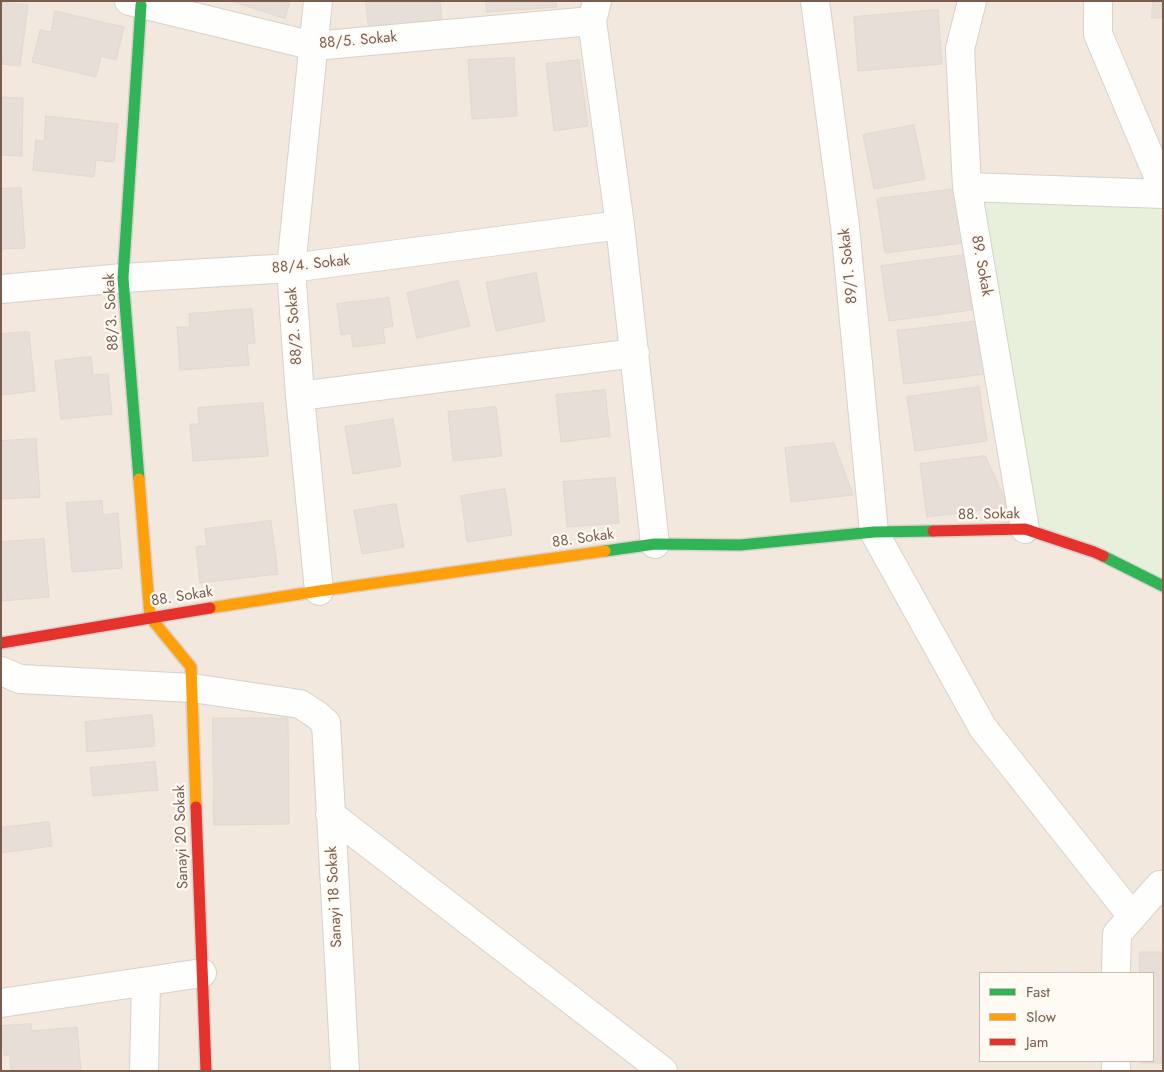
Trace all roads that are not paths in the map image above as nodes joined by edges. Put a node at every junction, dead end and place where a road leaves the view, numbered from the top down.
1 (318, 1) edge
2 (816, 1) edge
3 (972, 1) edge
4 (1098, 1) edge
5 (135, 3) edge
6 (594, 11) edge
7 (314, 46) junction
8 (967, 187) junction
9 (1163, 188) edge
10 (1163, 194) edge
11 (620, 225) junction
12 (291, 268) junction
13 (123, 278) junction
14 (1, 288) edge
15 (635, 353) junction
16 (300, 396) junction
17 (1025, 530) junction
18 (874, 532) junction
19 (656, 544) junction
20 (1163, 586) edge
21 (319, 591) junction
22 (150, 617) junction
23 (1, 643) edge
24 (1, 671) edge
25 (192, 688) junction
26 (330, 814) junction
27 (1163, 885) edge
28 (1132, 916) junction
29 (1116, 972) edge
30 (202, 973) junction
31 (146, 982) junction
32 (1, 1003) edge
33 (144, 1071) edge
34 (206, 1071) edge
35 (345, 1071) edge
36 (662, 1071) edge

1 - 7 street, 88/2. Sokak
2 - 18 street, 89/1. Sokak
3 - 8 street, 89. Sokak
4 - 9 street
5 - 7 street, 88/5. Sokak
5 - 13 street, 88/3. Sokak
6 - 7 street, 88/5. Sokak
6 - 11 street
7 - 12 street, 88/2. Sokak
8 - 10 street
8 - 17 street, 89. Sokak
11 - 12 street, 88/4. Sokak
11 - 15 street
12 - 13 street, 88/4. Sokak
12 - 16 street, 88/2. Sokak
13 - 14 street, 88/4. Sokak
13 - 22 street, 88/3. Sokak
15 - 16 street
15 - 19 street
16 - 21 street, 88/2. Sokak
17 - 18 street, 88. Sokak
17 - 20 street, 88. Sokak
18 - 19 street, 88. Sokak
18 - 28 street
19 - 21 street, 88. Sokak
21 - 22 street, 88. Sokak
22 - 23 street, 88. Sokak
22 - 25 street, Sanayi 20 Sokak
24 - 25 street
25 - 26 street, Sanayi 18 Sokak
25 - 30 street, Sanayi 20 Sokak
26 - 35 street, Sanayi 18 Sokak
26 - 36 street
27 - 28 street
28 - 29 street
30 - 31 street
30 - 34 street, Sanayi 20 Sokak
31 - 32 street
31 - 33 street

